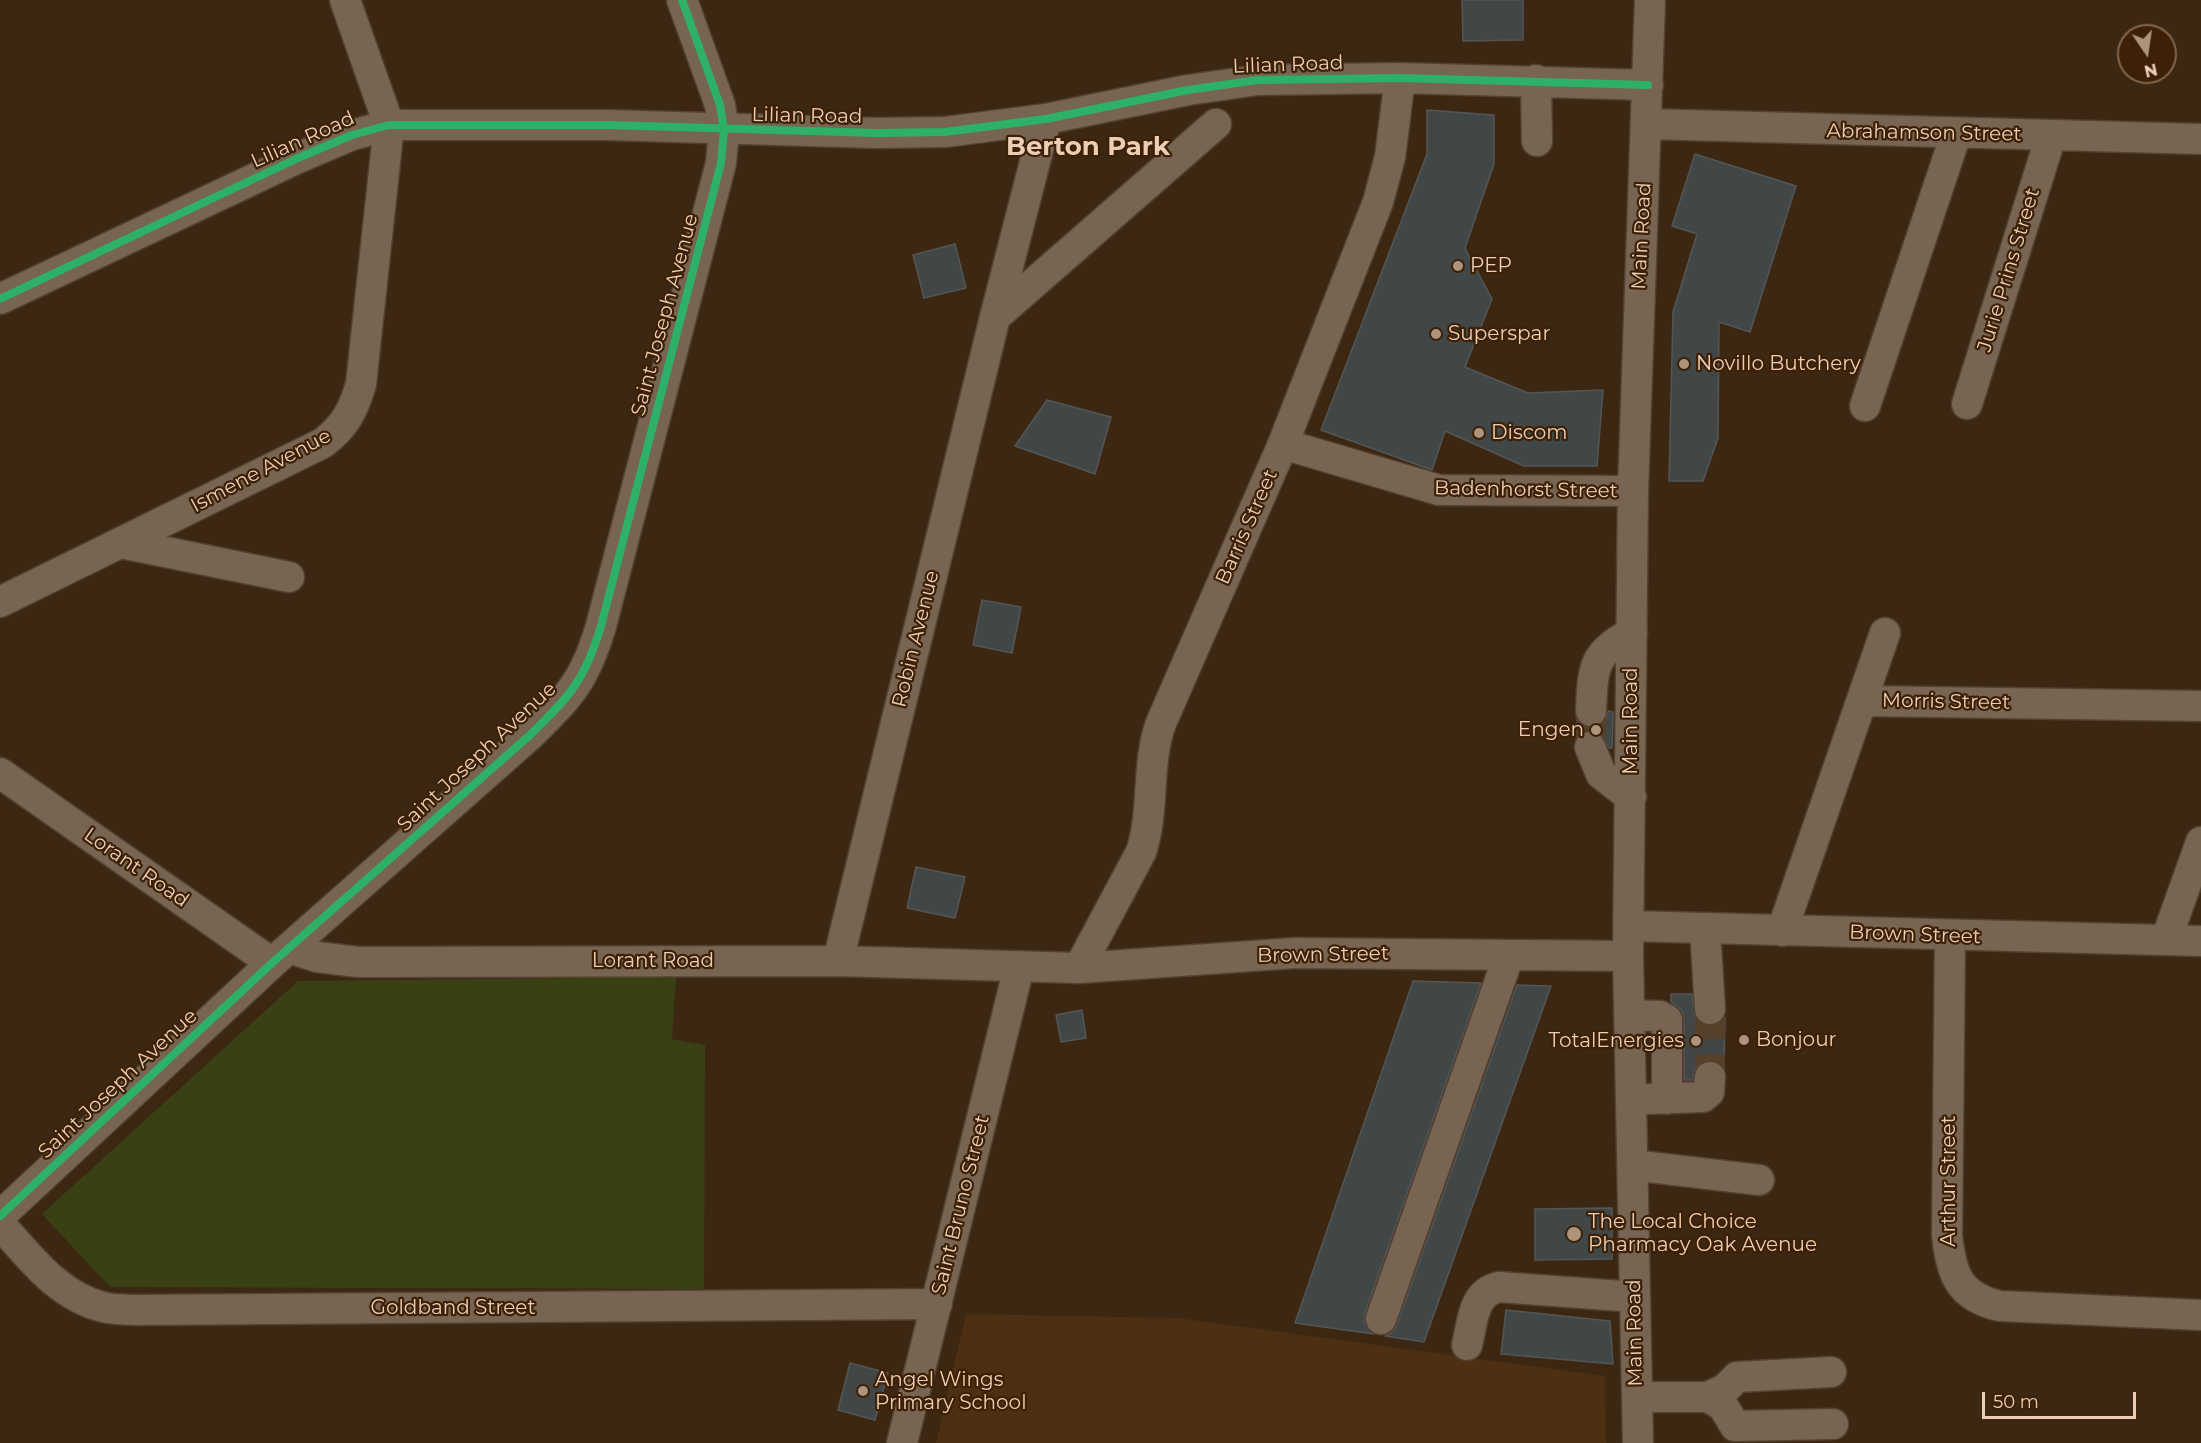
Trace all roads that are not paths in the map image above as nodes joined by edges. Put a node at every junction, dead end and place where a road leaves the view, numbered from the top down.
1 (345, 0) edge
2 (682, 0) edge
3 (1650, 0) edge
4 (1400, 78) junction
5 (1536, 80) junction
6 (1648, 85) junction
7 (1046, 118) junction
8 (1216, 124) dead end
9 (1647, 124) junction
10 (389, 125) junction
11 (724, 130) junction
12 (1956, 134) junction
13 (2051, 136) junction
14 (2201, 140) edge
15 (1537, 141) dead end
16 (0, 299) edge
17 (995, 317) junction
18 (1968, 404) dead end
19 (1865, 406) dead end
20 (1283, 444) junction
21 (1633, 491) junction
22 (121, 543) junction
23 (289, 577) dead end
24 (0, 603) edge
25 (1632, 633) junction
26 (1885, 633) dead end
27 (1864, 701) junction
28 (2201, 706) edge
29 (1591, 711) tunnel mouth
30 (1590, 747) tunnel mouth
31 (0, 773) edge
32 (1631, 796) junction
33 (2201, 842) edge
34 (1629, 926) junction
35 (1705, 929) junction
36 (1782, 931) junction
37 (1950, 936) junction
38 (2166, 940) junction
39 (2201, 941) edge
40 (280, 955) junction
41 (1509, 955) junction
42 (1629, 956) junction
43 (838, 961) junction
44 (1019, 967) junction
45 (1079, 968) junction
46 (1710, 1009) tunnel mouth
47 (1629, 1015) junction
48 (1710, 1077) tunnel mouth
49 (1631, 1099) junction
50 (1667, 1099) junction
51 (1632, 1165) junction
52 (1759, 1180) dead end
53 (0, 1216) edge
54 (0, 1224) edge
55 (1635, 1297) junction
56 (937, 1304) junction
57 (2201, 1315) edge
58 (1381, 1319) dead end
59 (1467, 1345) dead end
60 (1832, 1372) dead end
61 (1637, 1396) junction
62 (1708, 1397) junction
63 (1833, 1424) dead end
64 (902, 1443) edge
65 (1638, 1443) edge

1 - 10 street
2 - 11 street
3 - 6 street, Main Road
4 - 5 street, Lilian Road
4 - 7 street, Lilian Road
4 - 20 street, Barris Street
5 - 6 street, Lilian Road
5 - 15 street
6 - 9 street, Main Road
7 - 11 street, Lilian Road
7 - 17 street, Robin Avenue
8 - 17 street
9 - 12 street, Abrahamson Street
9 - 21 street, Main Road
10 - 11 street, Lilian Road
10 - 16 street, Lilian Road
10 - 22 street, Ismene Avenue
11 - 40 street, Saint Joseph Avenue
12 - 13 street, Abrahamson Street
12 - 19 street
13 - 14 street, Abrahamson Street
13 - 18 street, Jurie Prins Street
17 - 43 street, Robin Avenue
20 - 21 street, Badenhorst Street
20 - 45 street, Barris Street
21 - 25 street, Main Road
22 - 23 street
22 - 24 street, Ismene Avenue
25 - 29 street
25 - 32 street, Main Road
26 - 27 street
27 - 28 street, Morris Street
27 - 36 street, Morris Street
30 - 32 street
31 - 40 street, Lorant Road
32 - 34 street, Main Road
33 - 38 street
34 - 35 street, Brown Street
34 - 42 street, Main Road
35 - 36 street, Brown Street
35 - 46 street
36 - 37 street, Brown Street
37 - 38 street, Brown Street
37 - 57 street, Arthur Street
38 - 39 street, Brown Street
40 - 43 street, Lorant Road
40 - 53 street, Saint Joseph Avenue
41 - 42 street, Brown Street
41 - 45 street, Brown Street
41 - 58 street
42 - 47 street, Main Road
43 - 44 street, Lorant Road
44 - 45 street, Brown Street
44 - 56 street, Saint Bruno Street
47 - 49 street, Main Road
47 - 50 street
48 - 50 street
49 - 50 street
49 - 51 street, Main Road
51 - 52 street
51 - 55 street, Main Road
54 - 56 street, Goldband Street
55 - 59 street
55 - 61 street, Main Road
56 - 64 street, Saint Bruno Street
60 - 62 street
61 - 62 street
61 - 65 street, Main Road
62 - 63 street

